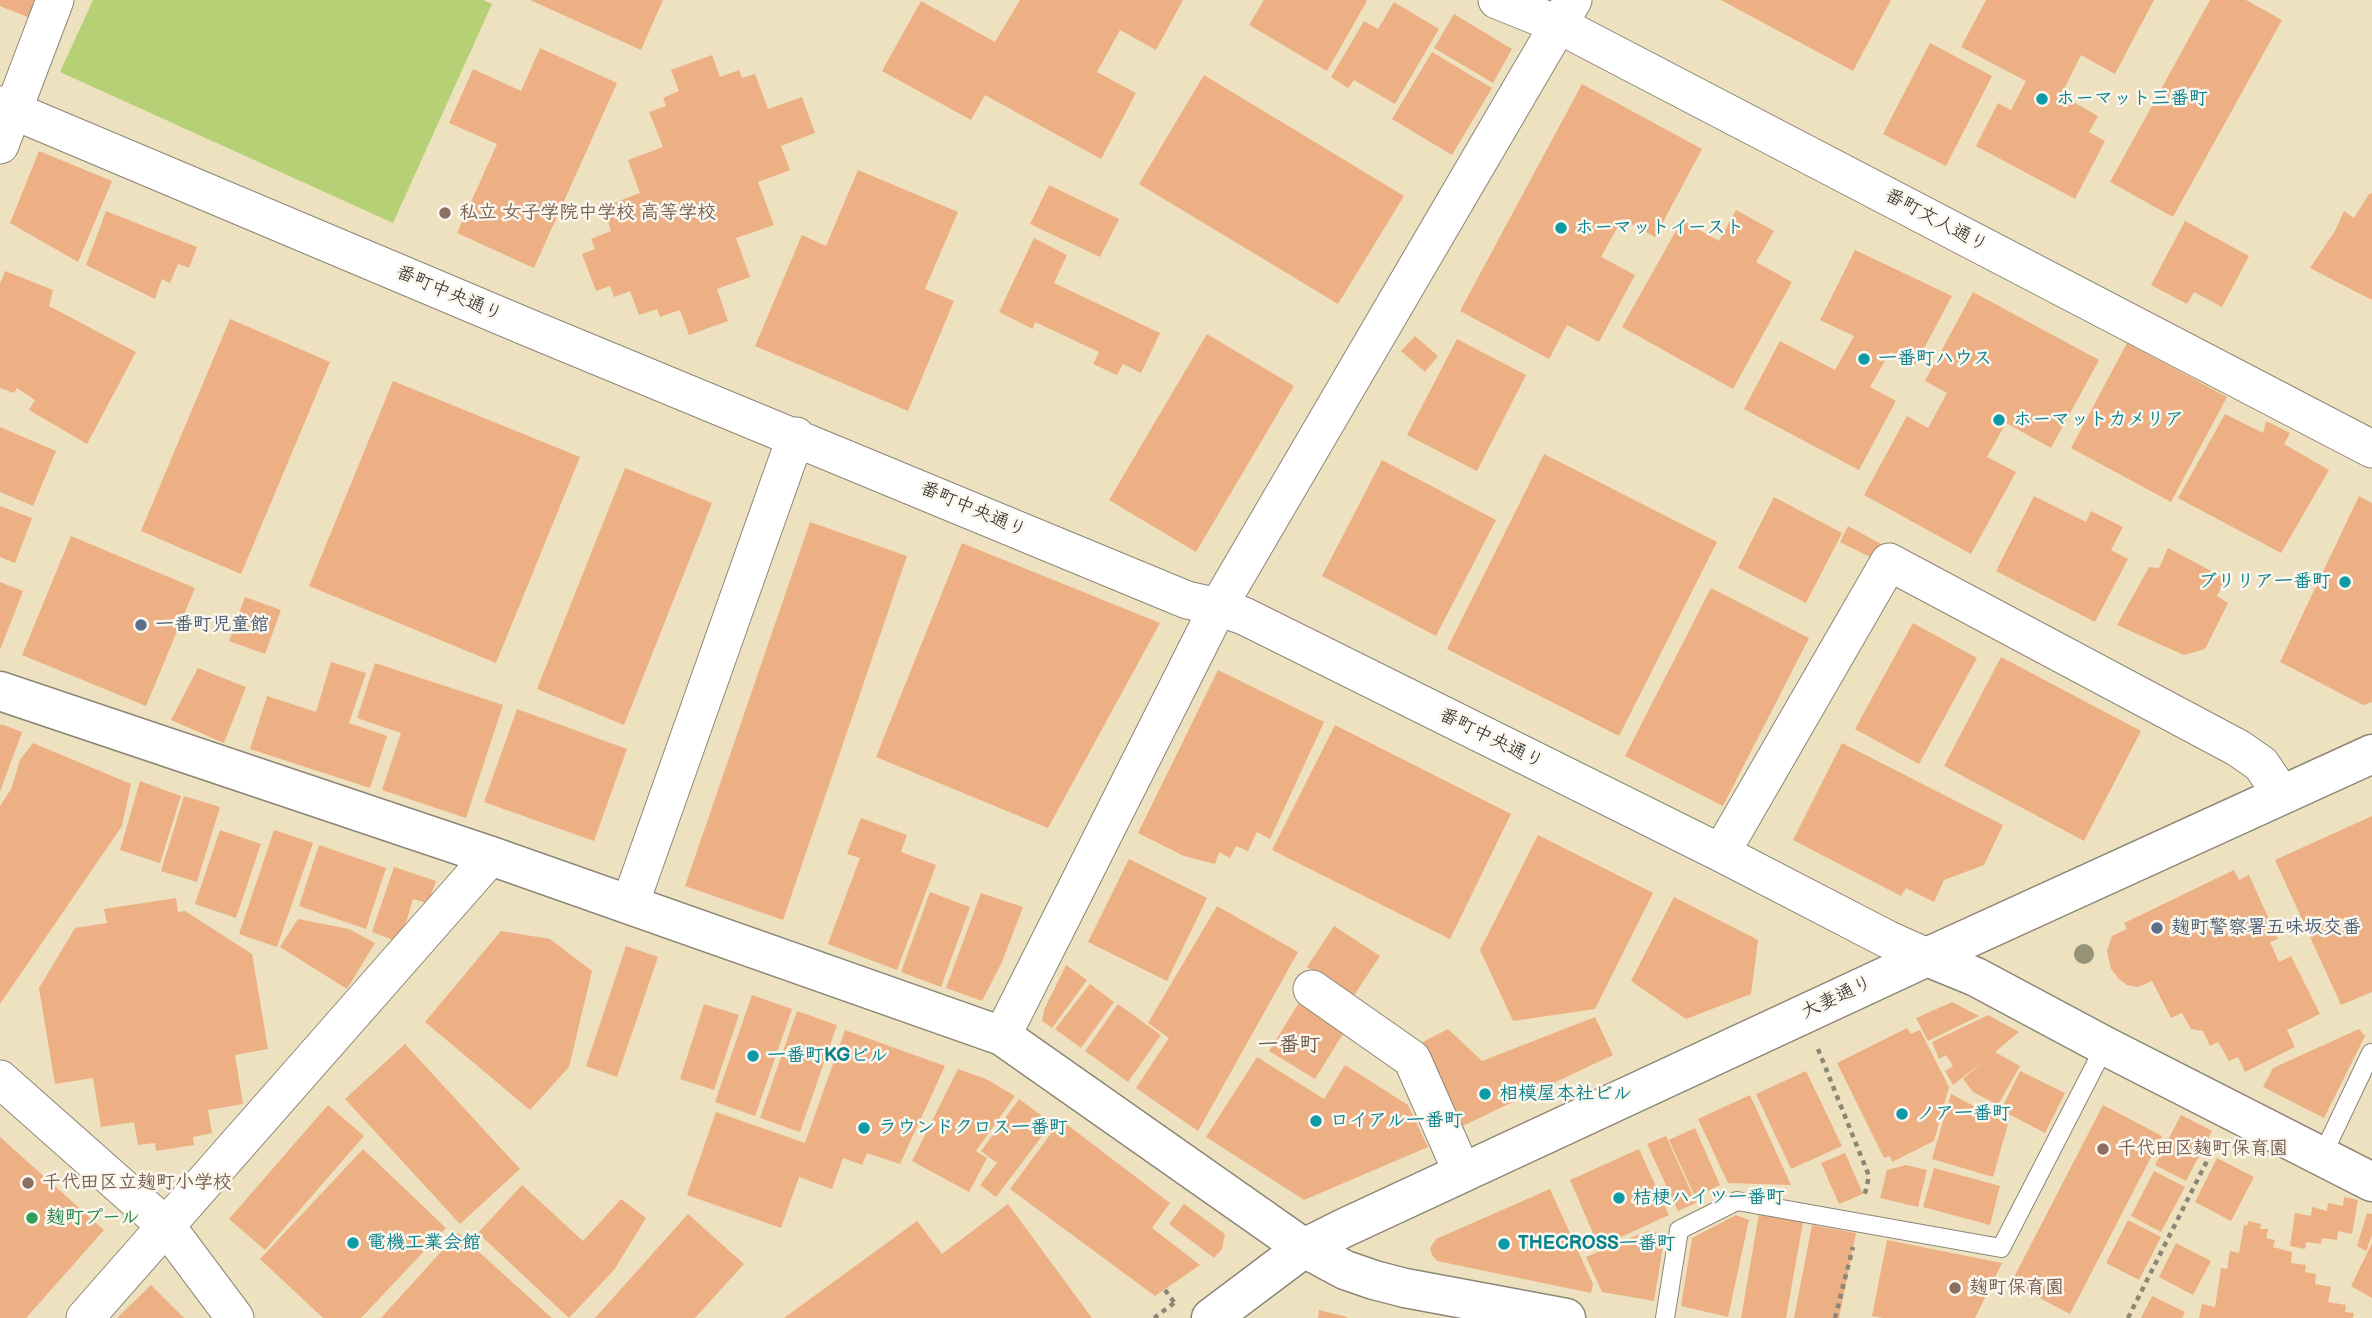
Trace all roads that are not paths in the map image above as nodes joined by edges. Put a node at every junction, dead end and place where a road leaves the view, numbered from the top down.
1 (55, 0) edge
2 (1497, 0) edge
3 (1566, 13) edge
4 (7, 108) edge
5 (0, 145) edge
6 (796, 436) junction
7 (2372, 449) edge
8 (1218, 607) junction
9 (0, 691) edge
10 (2372, 754) edge
11 (2282, 795) junction
12 (1721, 853) junction
13 (491, 856) junction
14 (630, 904) junction
15 (1927, 957) junction
16 (1312, 989) dead end
17 (1002, 1036) junction
18 (2105, 1046) junction
19 (2371, 1053) edge
20 (0, 1079) edge
21 (2322, 1156) junction
22 (1462, 1172) junction
23 (2372, 1182) edge
24 (167, 1227) junction
25 (1304, 1248) junction
26 (85, 1318) edge
27 (235, 1318) edge
28 (1211, 1318) edge
29 (1566, 1318) edge
30 (1665, 1318) edge

1 - 4 street
2 - 3 street, 番町文人通り
3 - 7 street, 番町文人通り
3 - 8 street
4 - 5 street
4 - 6 street, 番町中央通り
6 - 8 street, 番町中央通り
6 - 14 street
8 - 12 street, 番町中央通り
8 - 17 street
9 - 13 street
10 - 11 street, 大妻通り
11 - 12 street
11 - 15 street, 大妻通り
12 - 15 street, 番町中央通り
13 - 14 street
13 - 24 street
14 - 17 street
15 - 18 street
15 - 22 street, 大妻通り
16 - 22 street
17 - 25 street
18 - 21 street
18 - 30 lane
19 - 21 lane
20 - 24 street
21 - 23 street
22 - 25 street, 大妻通り
24 - 26 street
24 - 27 street
25 - 28 street, 大妻通り
25 - 29 street

